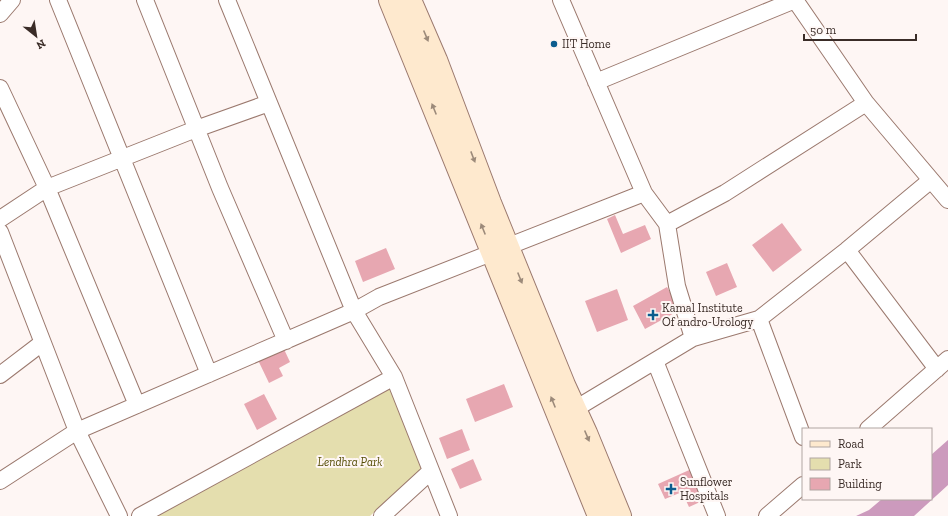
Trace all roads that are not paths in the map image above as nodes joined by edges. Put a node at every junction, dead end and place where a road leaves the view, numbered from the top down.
1 (12, 0) edge
2 (58, 0) edge
3 (145, 0) edge
4 (226, 0) edge
5 (390, 0) edge
6 (410, 0) edge
7 (561, 0) edge
8 (795, 0) edge
9 (0, 14) edge
10 (596, 82) junction
11 (0, 88) edge
12 (269, 103) junction
13 (866, 103) junction
14 (196, 129) junction
15 (122, 159) junction
16 (931, 180) junction
17 (47, 188) junction
18 (644, 193) junction
19 (948, 200) edge
20 (0, 219) edge
21 (667, 224) junction
22 (2, 241) edge
23 (500, 249) junction
24 (847, 250) junction
25 (354, 311) junction
26 (759, 319) junction
27 (694, 338) junction
28 (286, 341) junction
29 (42, 342) junction
30 (655, 361) junction
31 (942, 364) edge
32 (209, 374) junction
33 (0, 375) edge
34 (394, 377) junction
35 (137, 405) junction
36 (574, 409) junction
37 (869, 428) edge
38 (77, 431) junction
39 (802, 434) edge
40 (431, 471) junction
41 (0, 481) edge
42 (802, 486) edge
43 (119, 516) edge
44 (140, 516) edge
45 (382, 516) edge
46 (449, 516) edge
47 (599, 516) edge
48 (620, 516) edge
49 (717, 516) edge
50 (767, 516) edge

1 - 9 street
2 - 15 street
3 - 14 street
4 - 12 street
23 -> 5 main road
6 -> 23 main road
7 - 10 street
8 - 10 street
8 - 13 street
10 - 18 street
11 - 17 street
12 - 14 street
12 - 25 street
13 - 16 street
13 - 21 street
14 - 15 street
14 - 28 street
15 - 17 street
15 - 32 street
16 - 19 street
16 - 24 street
17 - 20 street
17 - 35 street
18 - 21 street
18 - 23 street
21 - 27 street
22 - 29 street
23 - 25 street
23 -> 36 main road
47 -> 23 main road
24 - 26 street
24 - 31 street
25 - 28 street
25 - 34 street
26 - 27 street
26 - 39 street
27 - 30 street
28 - 32 street
29 - 33 street
29 - 38 street
30 - 36 street
30 - 49 street
31 - 37 street
32 - 35 street
34 - 40 street
34 - 44 street
35 - 38 street
36 -> 48 main road
38 - 41 street
38 - 43 street
40 - 45 street
40 - 46 street
42 - 50 street

